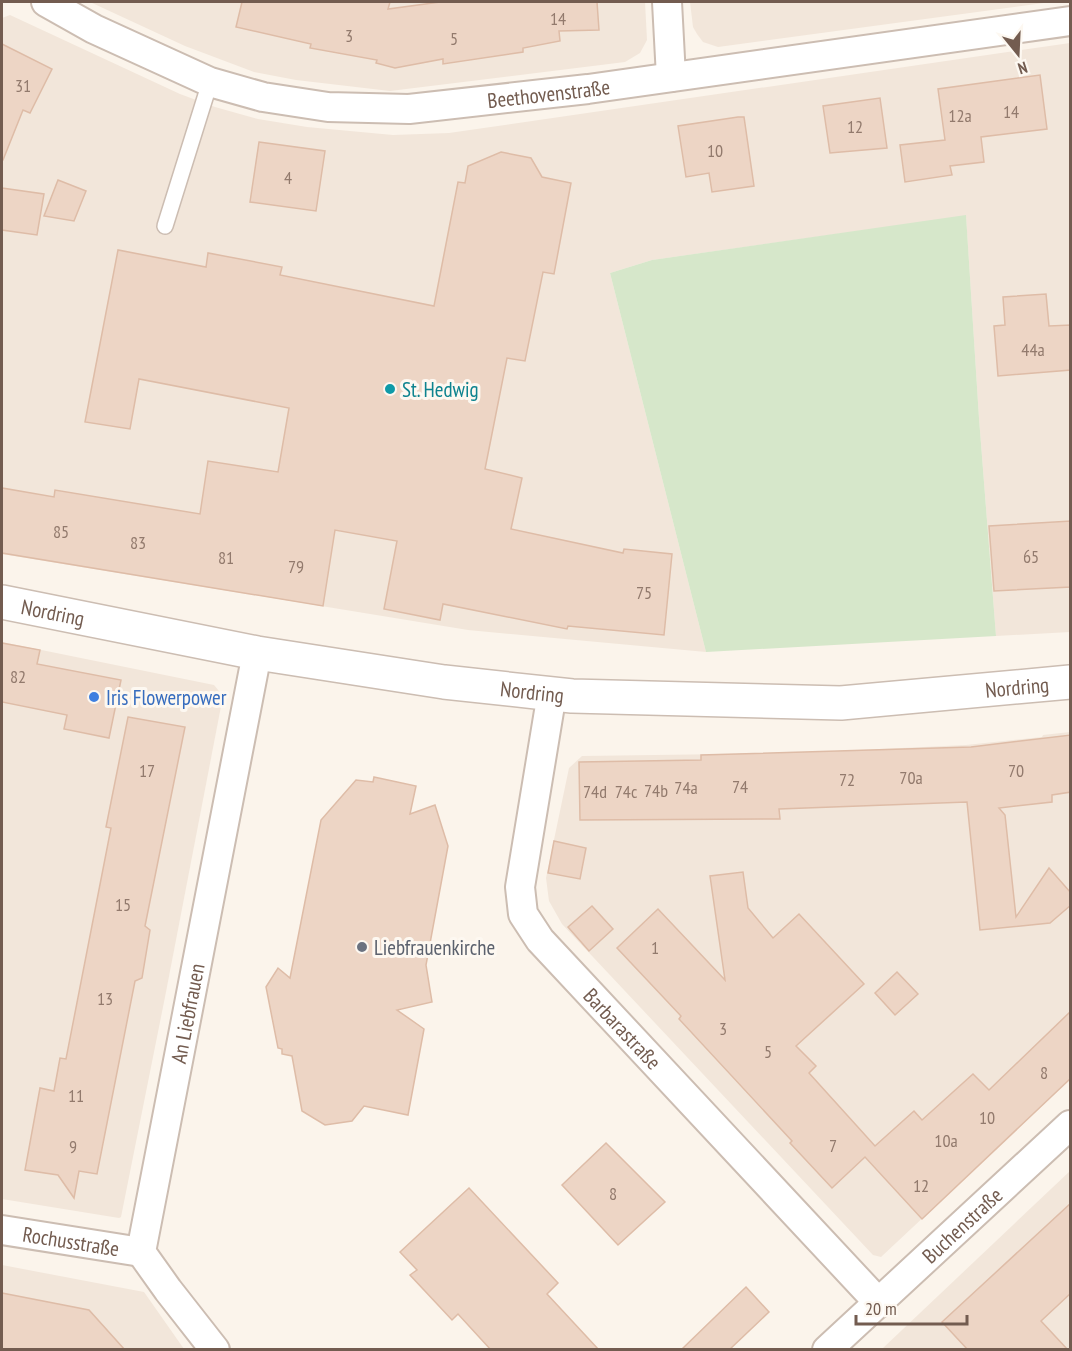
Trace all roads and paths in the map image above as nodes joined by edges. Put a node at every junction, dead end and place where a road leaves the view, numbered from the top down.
1 (46, 2) edge
2 (667, 2) edge
3 (1071, 21) edge
4 (671, 77) junction
5 (210, 82) junction
6 (165, 226) dead end
7 (2, 602) edge
8 (256, 653) junction
9 (1071, 682) edge
10 (552, 693) junction
11 (1071, 1125) edge
12 (2, 1230) edge
13 (141, 1252) junction
14 (879, 1302) junction
15 (831, 1348) edge
16 (215, 1350) edge

1 - 5 street, Beethovenstraße
2 - 4 street
3 - 4 street, Beethovenstraße
4 - 5 street, Beethovenstraße
5 - 6 lane
7 - 8 street, Nordring
8 - 10 street, Nordring
8 - 13 street, An Liebfrauen
9 - 10 street, Nordring
10 - 14 street, Barbarastraße
11 - 14 street, Buchenstraße
12 - 13 street, Rochusstraße
13 - 16 street
14 - 15 street, Buchenstraße

